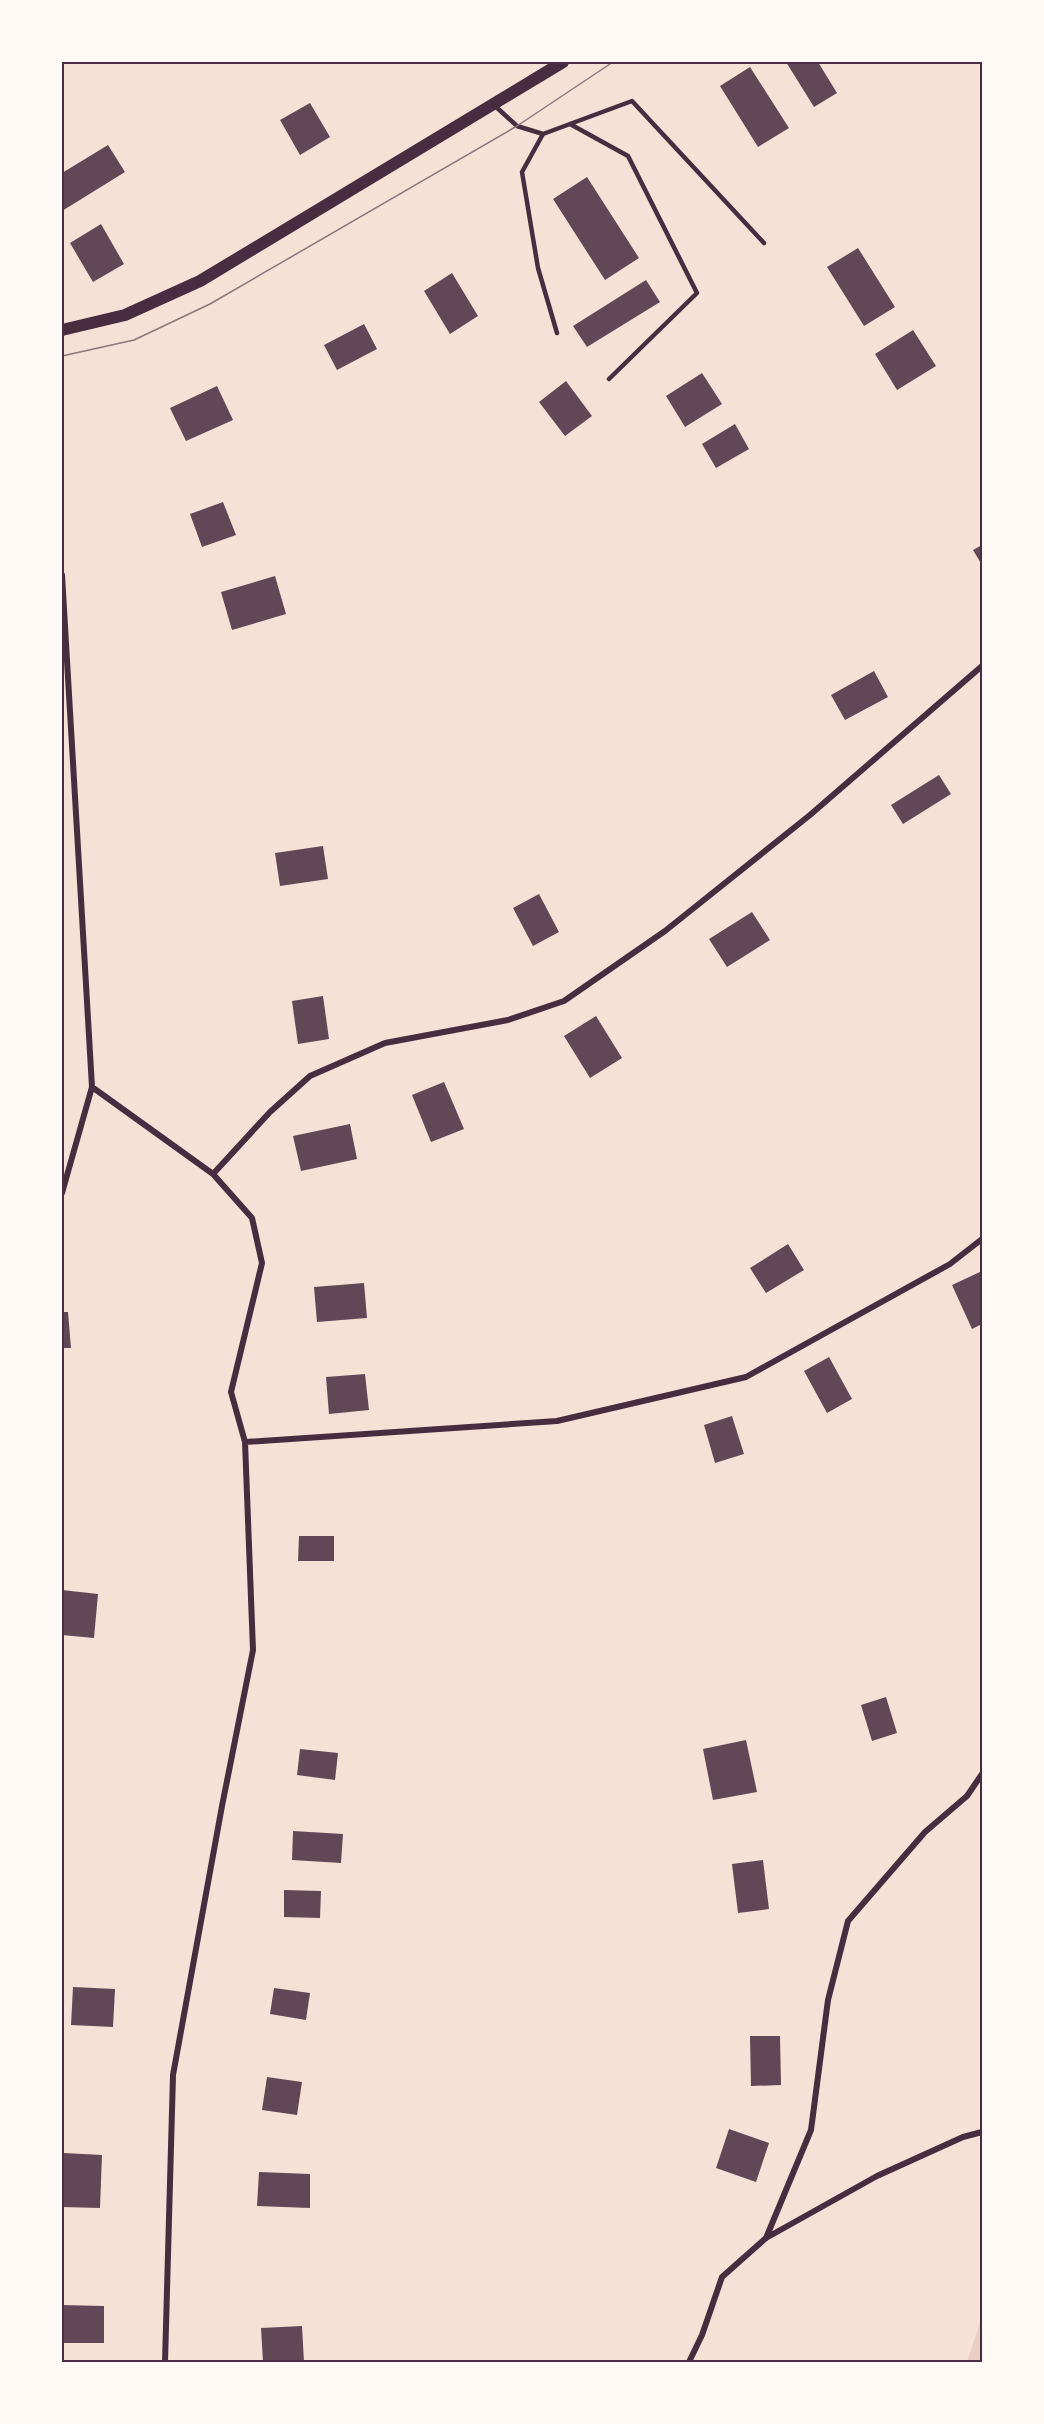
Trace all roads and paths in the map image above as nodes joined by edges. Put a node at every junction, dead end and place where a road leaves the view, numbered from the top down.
1 (563, 62) edge
2 (493, 104) junction
3 (570, 124) junction
4 (543, 134) junction
5 (764, 243) dead end
6 (62, 330) edge
7 (557, 333) dead end
8 (609, 379) dead end
9 (62, 575) edge
10 (982, 666) edge
11 (92, 1087) junction
12 (213, 1174) junction
13 (62, 1192) edge
14 (982, 1239) edge
15 (246, 1442) junction
16 (982, 1774) edge
17 (982, 2132) edge
18 (766, 2238) junction
19 (165, 2362) edge
20 (689, 2362) edge

1 - 2 main road
2 - 4 lane
2 - 6 main road
3 - 4 lane
3 - 5 lane
3 - 8 lane
4 - 7 lane
9 - 11 street
10 - 12 street
11 - 12 street
11 - 13 street
12 - 15 street
14 - 15 street
15 - 19 street
16 - 18 street
17 - 18 street
18 - 20 street

